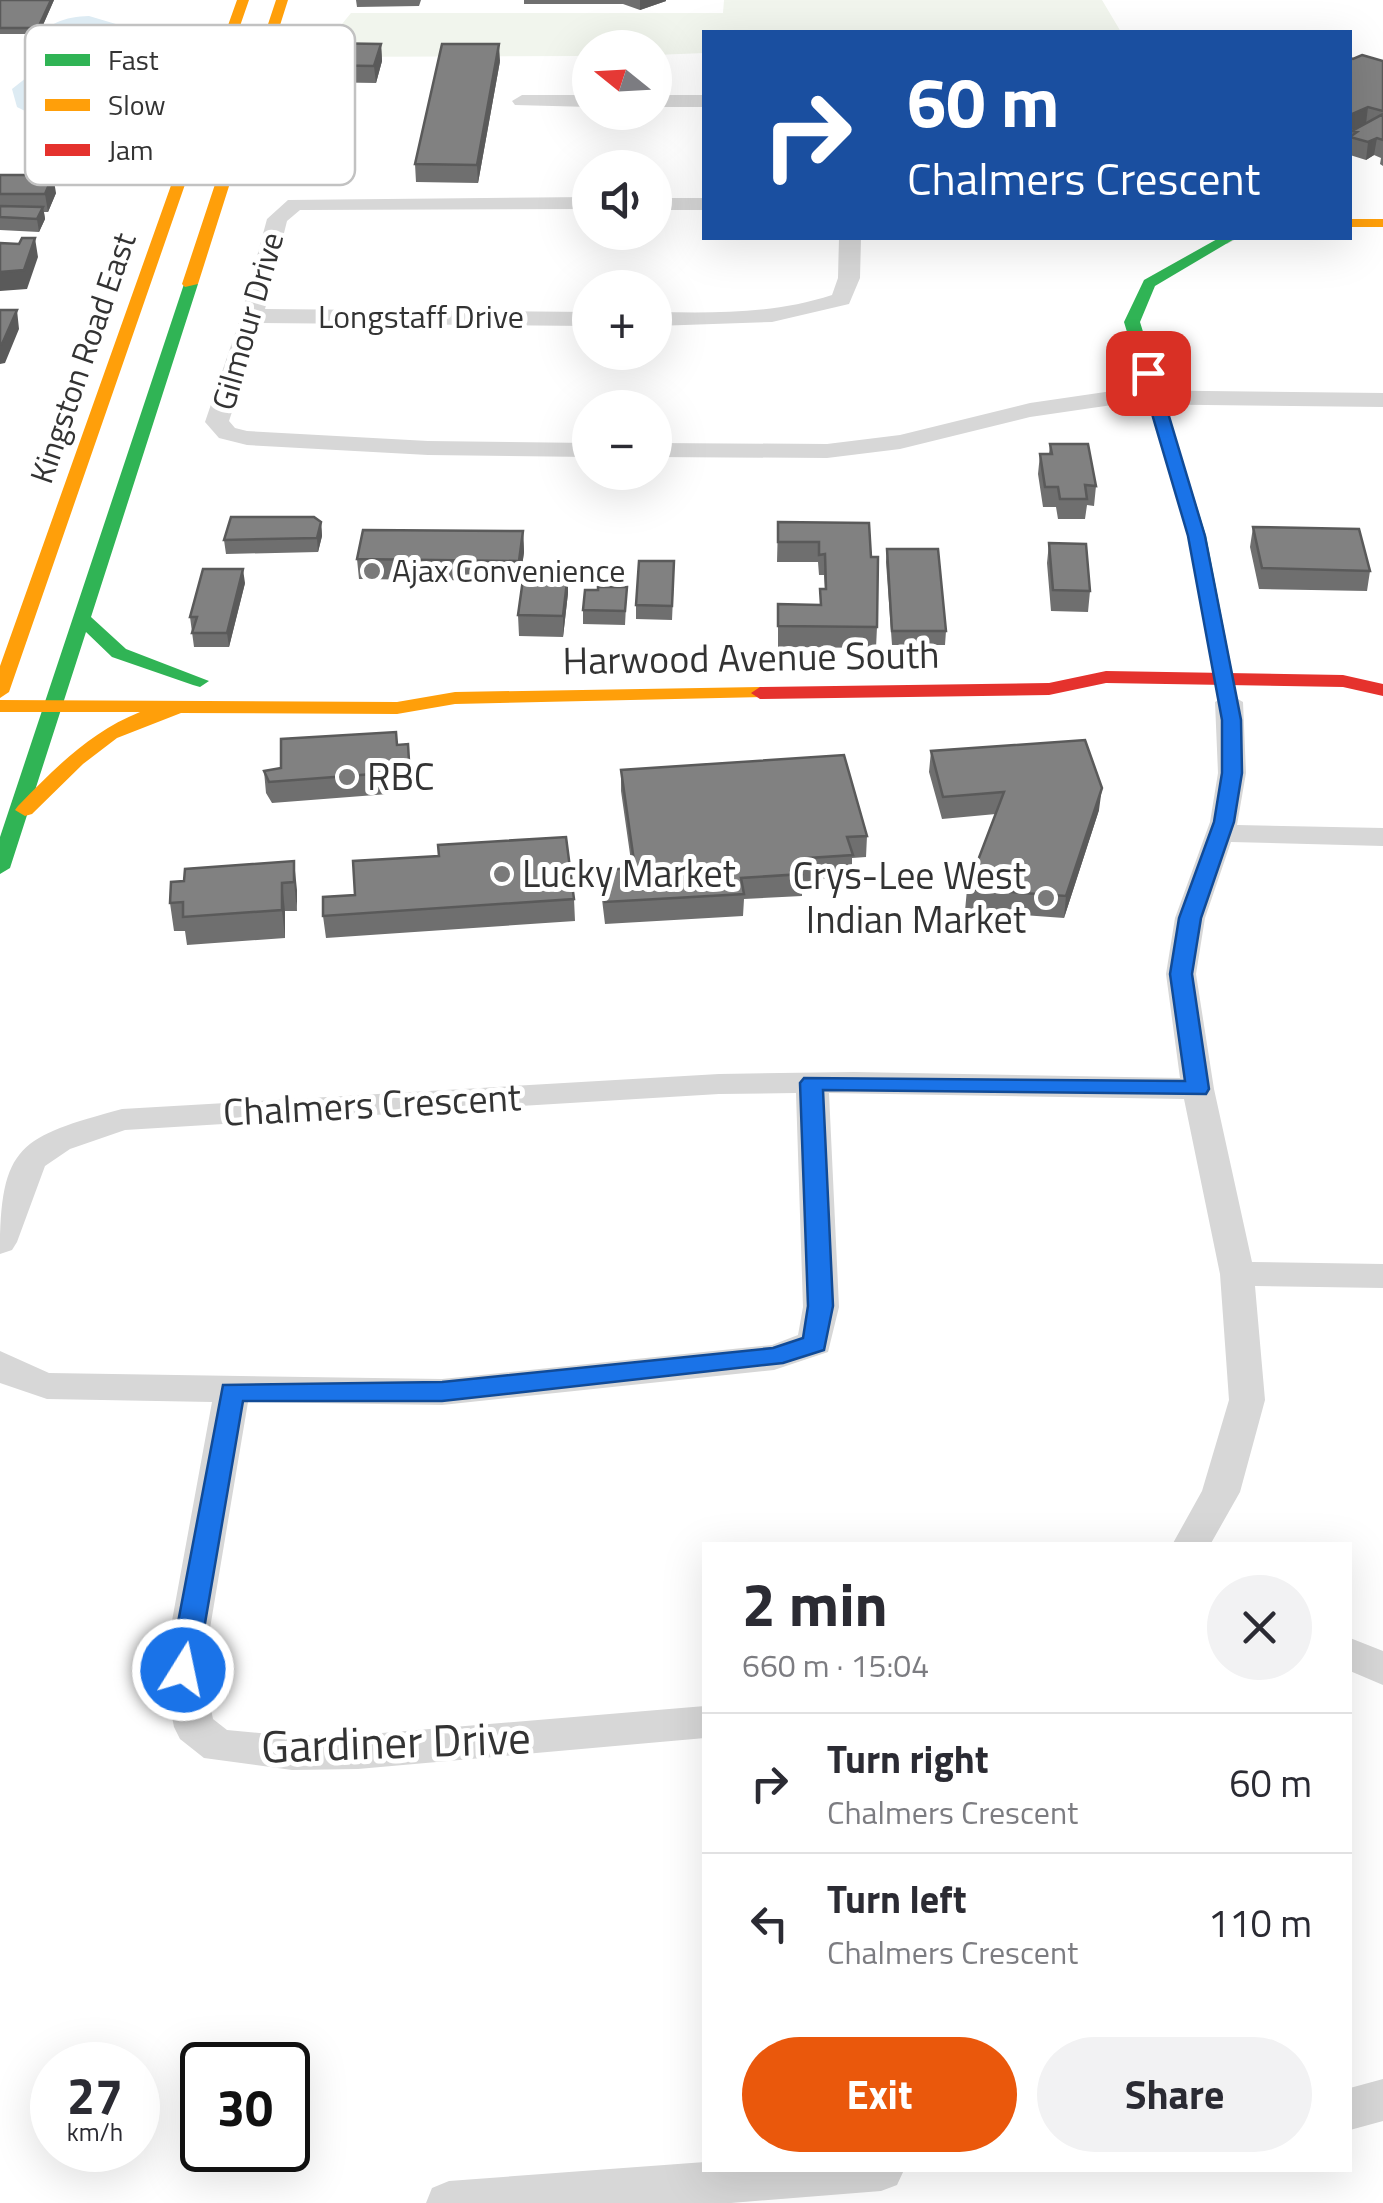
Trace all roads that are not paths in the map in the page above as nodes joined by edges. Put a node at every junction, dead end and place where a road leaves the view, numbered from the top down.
1 (243, 0) edge
2 (282, 0) edge
3 (234, 25) edge
4 (274, 25) edge
5 (522, 100) dead end
6 (572, 101) edge
7 (672, 101) edge
8 (702, 101) edge
9 (178, 185) edge
10 (222, 185) edge
11 (572, 203) edge
12 (672, 204) edge
13 (702, 204) edge
14 (1352, 223) edge
15 (1383, 223) edge
16 (850, 240) edge
17 (1223, 240) edge
18 (252, 316) junction
19 (572, 319) edge
20 (672, 319) edge
21 (1156, 398) junction
22 (1383, 400) edge
23 (572, 450) edge
24 (672, 450) edge
25 (34, 599) junction
26 (81, 618) junction
27 (0, 620) edge
28 (91, 680) dead end
29 (125, 680) dead end
30 (22, 682) edge
31 (403, 684) dead end
32 (1228, 690) junction
33 (1379, 690) edge
34 (455, 698) junction
35 (0, 706) edge
36 (51, 707) junction
37 (176, 708) junction
38 (17, 818) junction
39 (1220, 833) junction
40 (1383, 837) edge
41 (0, 868) edge
42 (812, 1083) junction
43 (1198, 1089) junction
44 (0, 1242) edge
45 (1237, 1274) junction
46 (1383, 1276) edge
47 (0, 1364) edge
48 (232, 1392) junction
49 (1193, 1542) edge
50 (1352, 1655) edge
51 (1383, 1669) edge
52 (702, 1722) edge
53 (1383, 2100) edge
54 (1352, 2108) edge
55 (876, 2172) edge
56 (826, 2190) edge
57 (449, 2203) edge

1 - 3 main road, Kingston Road East
2 - 4 main road, Kingston Road East
5 - 6 street
7 - 8 street
9 - 25 main road, Kingston Road East
10 - 26 main road, Kingston Road East
11 - 18 street, Gilmour Drive
12 - 13 street
14 - 15 main road
16 - 20 street
17 - 21 main road
18 - 19 street, Longstaff Drive
18 - 23 street, Gilmour Drive
21 - 22 street
21 - 24 street
21 - 32 main road
25 - 27 main road
25 - 30 main road, Kingston Road East
26 - 29 main road
26 - 30 main road, Kingston Road East
28 - 30 main road
30 - 36 main road
31 - 34 main road, Harwood Avenue South
32 - 33 main road, Harwood Avenue South
32 - 34 main road, Harwood Avenue South
32 - 39 street
34 - 37 main road, Harwood Avenue South
35 - 36 main road, Harwood Avenue South
36 - 37 main road, Harwood Avenue South
36 - 38 main road
37 - 38 main road
38 - 41 main road
39 - 40 street
39 - 43 street
42 - 43 street, Chalmers Crescent
42 - 44 street, Chalmers Crescent
42 - 48 street
43 - 45 street
45 - 46 street
45 - 49 street
47 - 48 street
48 - 52 street, Gardiner Drive
50 - 51 street
53 - 54 street
55 - 56 street
56 - 57 street

